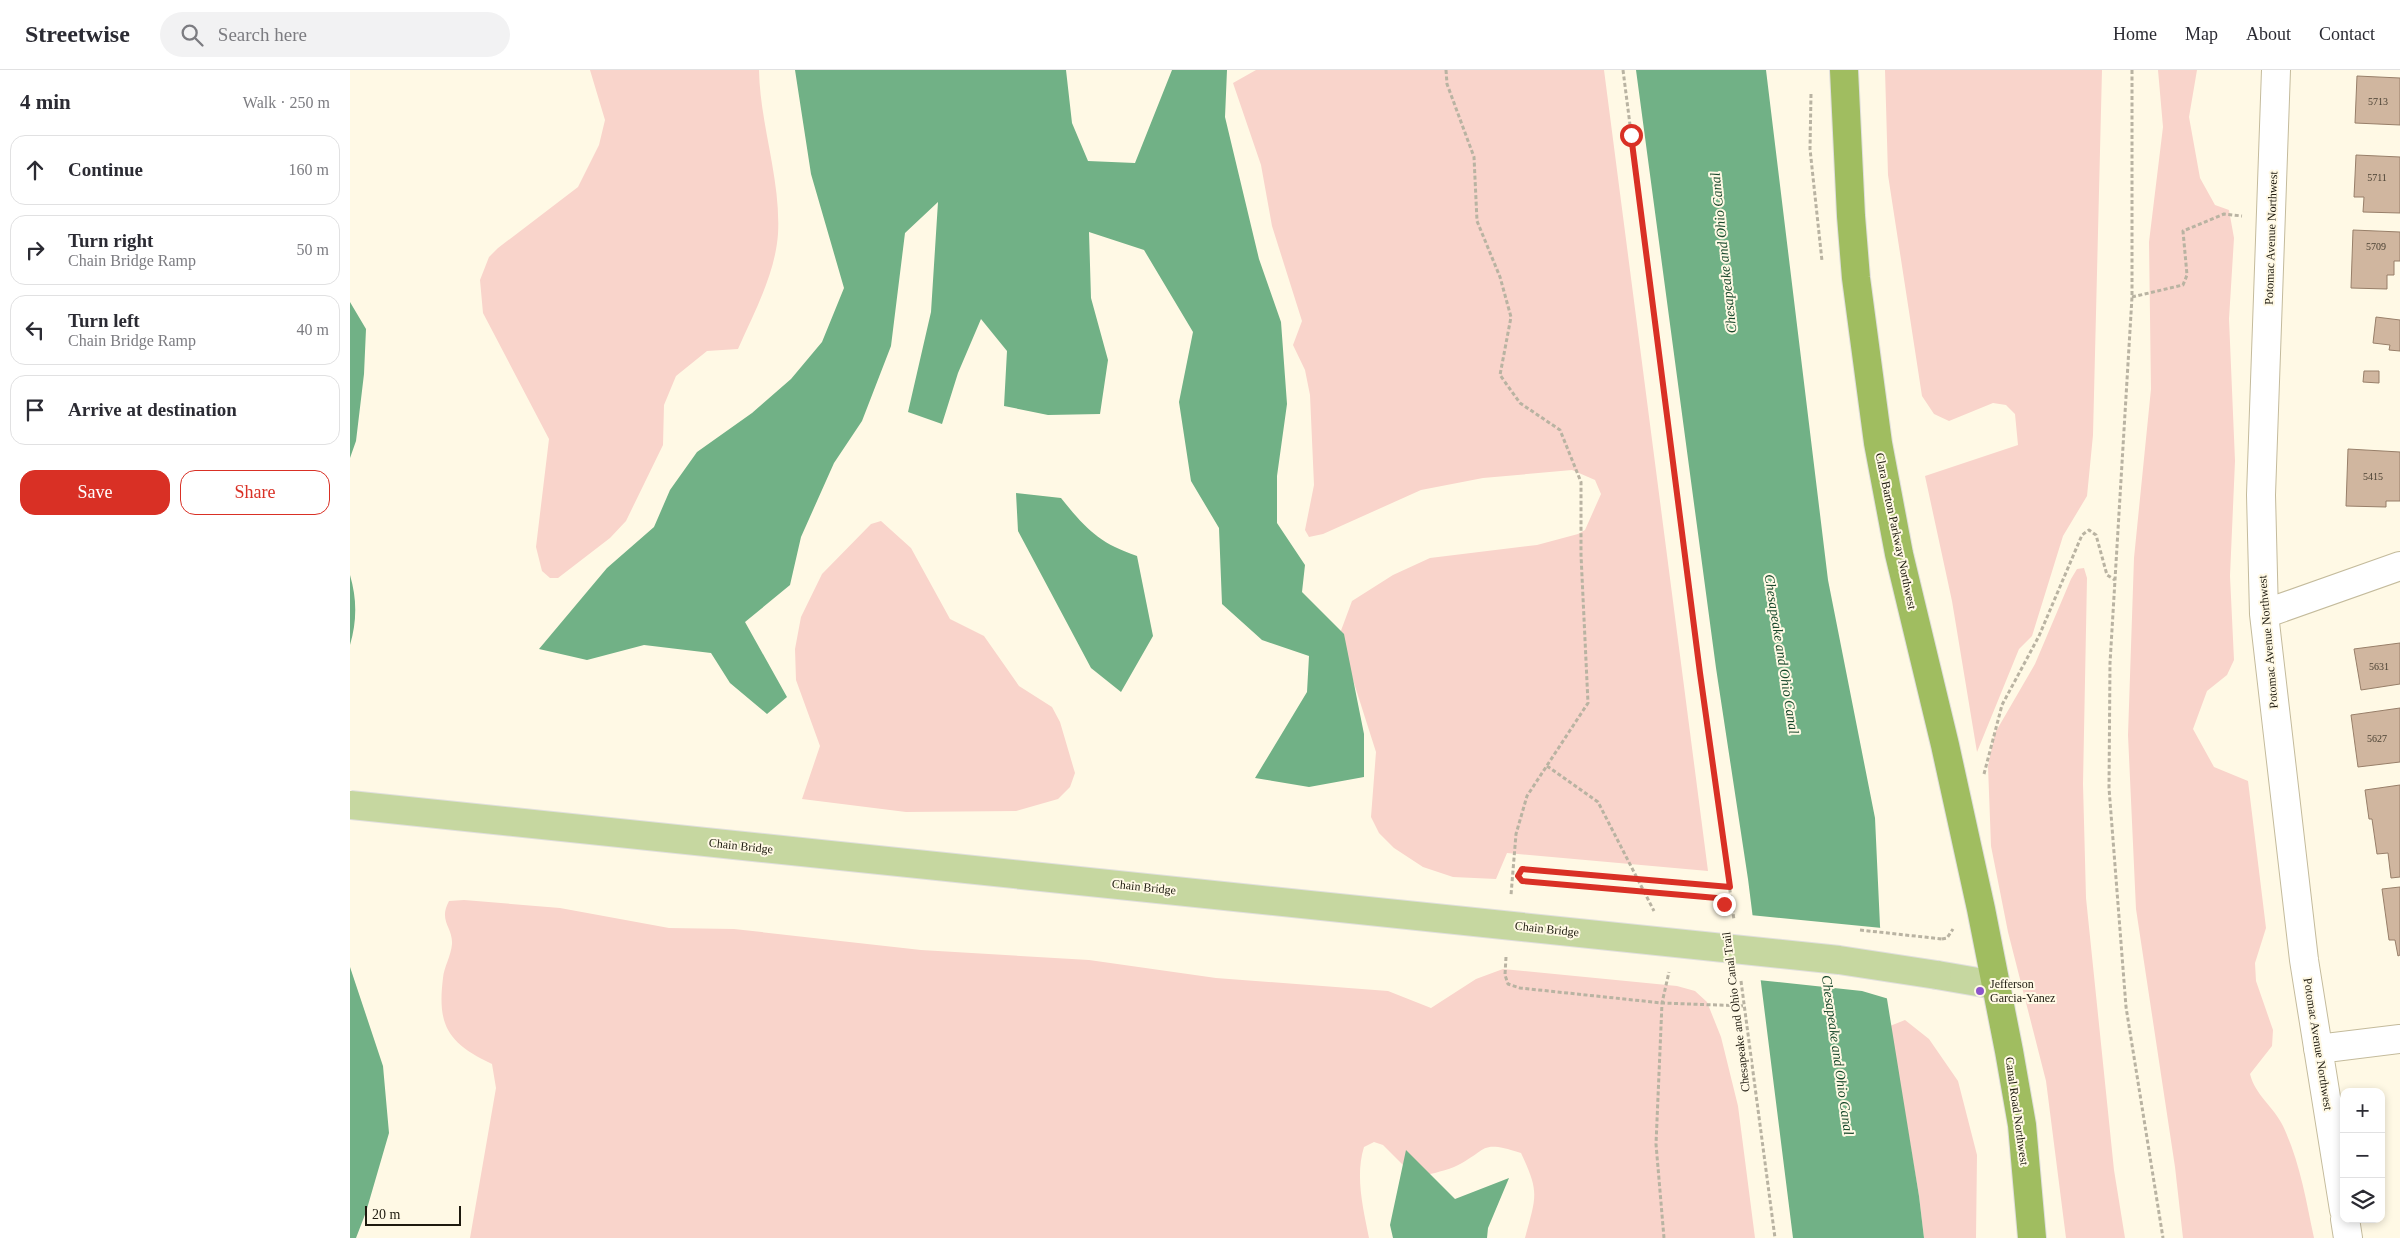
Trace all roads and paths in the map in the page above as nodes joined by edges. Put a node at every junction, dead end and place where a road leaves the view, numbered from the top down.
1 (1446, 70) edge
2 (1623, 70) edge
3 (1844, 70) edge
4 (2132, 70) edge
5 (2276, 70) edge
6 (2224, 214) dead end
7 (2132, 297) junction
8 (2400, 566) edge
9 (2115, 580) junction
10 (2264, 614) junction
11 (1547, 766) junction
12 (1958, 803) junction
13 (350, 805) edge
14 (1730, 887) junction
15 (1510, 900) dead end
16 (1656, 915) dead end
17 (1724, 915) dead end
18 (1735, 926) dead end
19 (1506, 956) dead end
20 (1670, 967) dead end
21 (1740, 976) dead end
22 (1995, 985) junction
23 (1662, 1003) junction
24 (1744, 1006) junction
25 (2400, 1039) edge
26 (2318, 1049) junction
27 (2340, 1185) edge
28 (2346, 1223) edge
29 (1664, 1238) edge
30 (1775, 1238) edge
31 (2032, 1238) edge
32 (2163, 1238) edge
33 (2348, 1238) edge

1 - 11 path
2 - 14 path, Chesapeake and Ohio Canal Trail
3 - 12 highway, Clara Barton Parkway Northwest
4 - 7 path
5 - 10 street, Potomac Avenue Northwest
6 - 7 path
7 - 9 path
8 - 10 street
9 - 12 path
9 - 32 path
10 - 26 street, Potomac Avenue Northwest
11 - 15 path
11 - 16 path
12 - 22 highway, Clara Barton Parkway Northwest
13 - 22 main road, Chain Bridge, bridge
14 - 17 path, bridge
14 - 18 path, Chesapeake and Ohio Canal Trail
19 - 23 path
20 - 23 path
21 - 24 path, Chesapeake and Ohio Canal Trail
22 - 31 highway, Canal Road Northwest
23 - 24 path
23 - 29 path
24 - 30 path, Chesapeake and Ohio Canal Trail
25 - 26 street
26 - 27 street, Potomac Avenue Northwest
28 - 33 street

